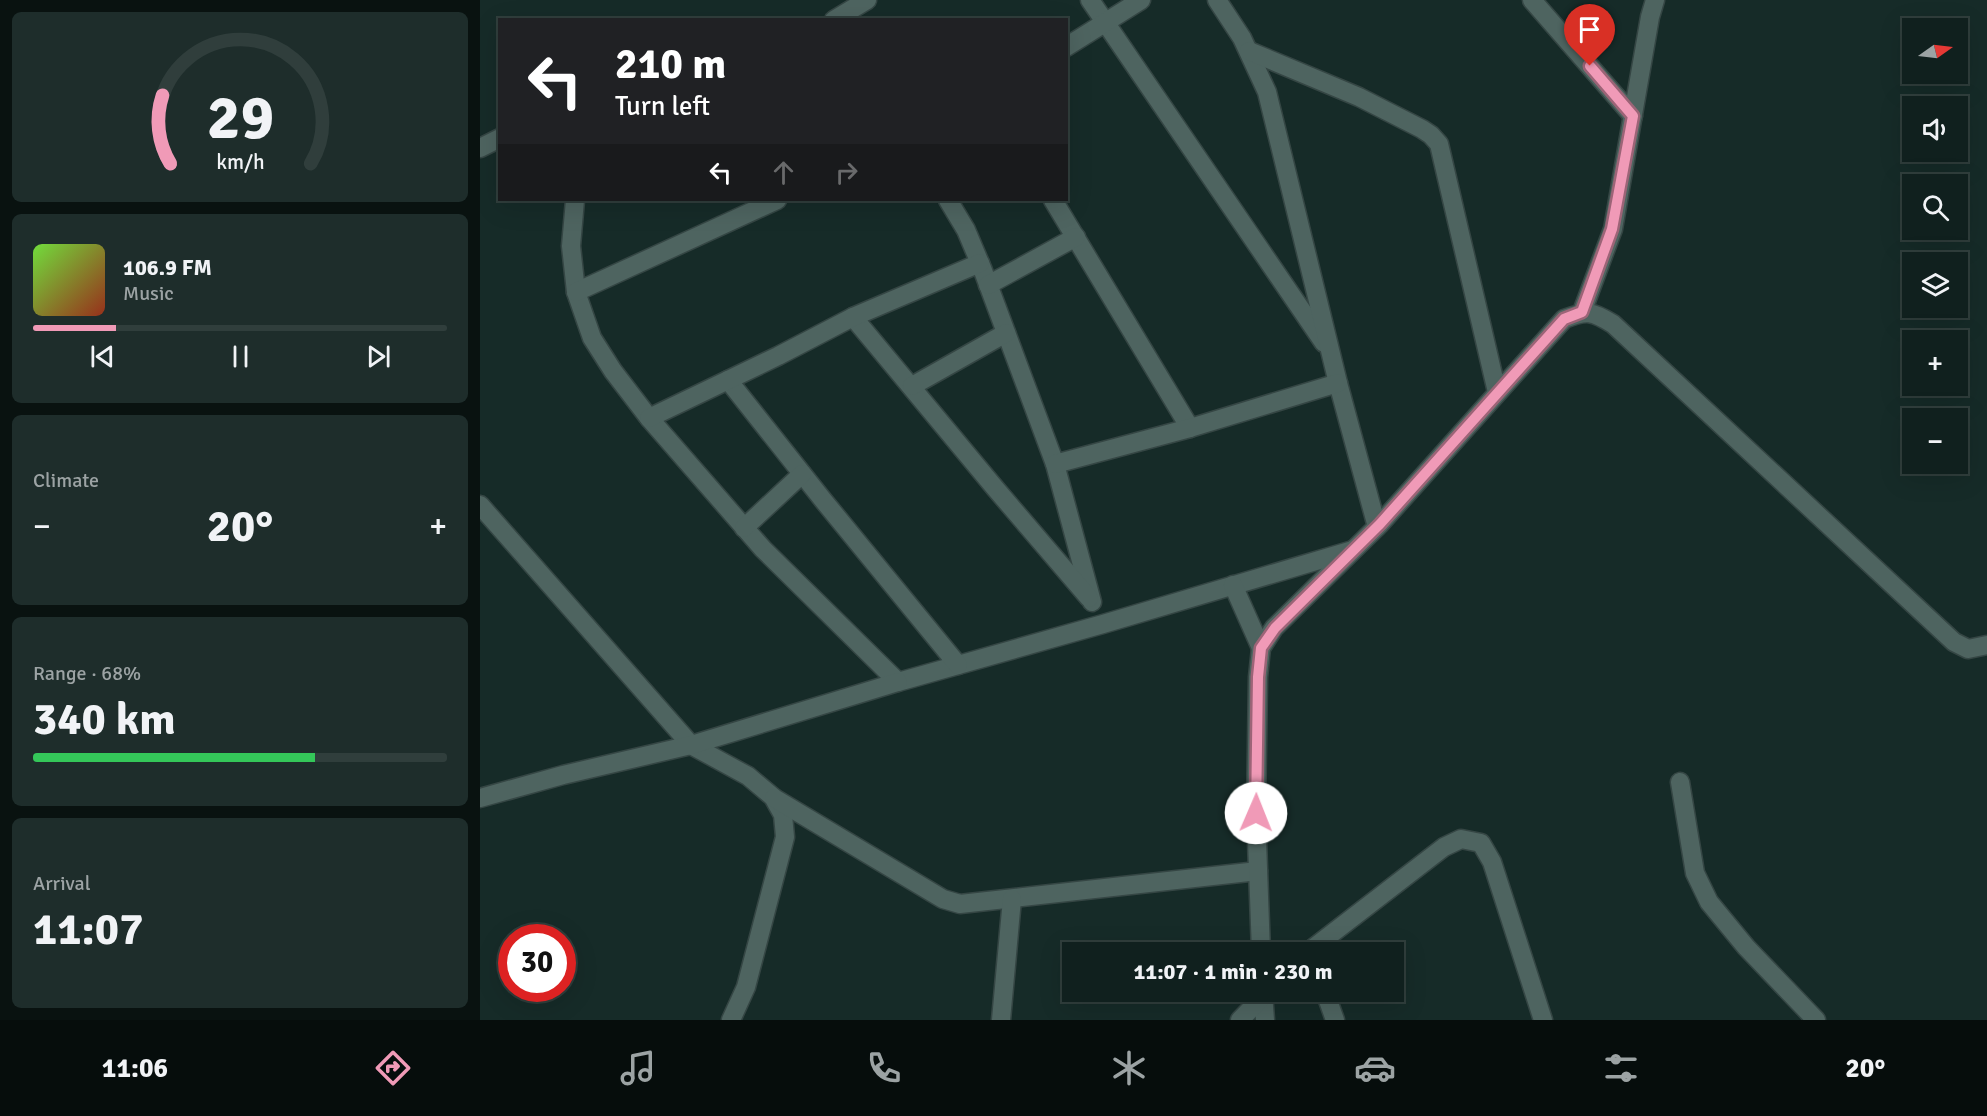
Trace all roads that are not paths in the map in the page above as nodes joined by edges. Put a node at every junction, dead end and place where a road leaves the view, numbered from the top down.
1 (867, 0) edge
2 (1090, 0) edge
3 (1141, 0) edge
4 (1217, 0) edge
5 (1532, 0) edge
6 (1655, 0) edge
7 (837, 18) edge
8 (1106, 22) junction
9 (1068, 46) edge
10 (1249, 51) junction
11 (1633, 116) junction
12 (498, 139) edge
13 (480, 148) edge
14 (575, 201) edge
15 (775, 201) edge
16 (949, 201) edge
17 (1054, 201) edge
18 (1076, 237) junction
19 (980, 263) junction
20 (988, 285) junction
21 (576, 292) junction
22 (1582, 312) junction
23 (853, 317) junction
24 (1006, 333) junction
25 (1331, 353) junction
26 (728, 380) junction
27 (1338, 383) junction
28 (912, 386) junction
29 (1497, 392) junction
30 (649, 418) junction
31 (1190, 428) junction
32 (1055, 465) junction
33 (802, 474) junction
34 (480, 505) edge
35 (1377, 527) junction
36 (744, 528) junction
37 (1355, 549) junction
38 (1233, 585) junction
39 (1092, 602) junction
40 (1103, 624) junction
41 (1987, 645) edge
42 (1261, 648) junction
43 (958, 665) junction
44 (898, 682) junction
45 (692, 745) junction
46 (1680, 782) dead end
47 (773, 797) junction
48 (480, 798) edge
49 (1258, 871) junction
50 (1012, 899) junction
51 (1261, 942) edge
52 (1324, 942) edge
53 (1256, 1002) edge
54 (1264, 1002) edge
55 (1329, 1002) edge
56 (731, 1020) edge
57 (1001, 1020) edge
58 (1240, 1020) edge
59 (1265, 1020) edge
60 (1335, 1020) edge
61 (1543, 1020) edge
62 (1816, 1020) edge

1 - 7 street
2 - 8 street
3 - 8 street
4 - 10 street
5 - 11 street
6 - 11 street
8 - 9 street
8 - 25 street
10 - 25 street
10 - 29 street
11 - 22 street
12 - 13 street
14 - 21 street
15 - 21 street
16 - 19 street
17 - 18 street
18 - 20 street
18 - 31 street
19 - 20 street
19 - 23 street
20 - 24 street
21 - 30 street
22 - 29 street
22 - 41 street
23 - 26 street
23 - 28 street
24 - 28 street
24 - 32 street
25 - 27 street
26 - 30 street
26 - 33 street
27 - 31 street
27 - 35 street
28 - 39 street
29 - 35 street
30 - 36 street
31 - 32 street
32 - 39 street
33 - 36 street
33 - 43 street
34 - 45 street
35 - 37 street
36 - 44 street
37 - 38 street
37 - 42 street
38 - 40 street
38 - 42 street
39 - 40 street
40 - 43 street
42 - 49 street
43 - 44 street
44 - 45 street
45 - 47 street
45 - 48 street
46 - 62 street
47 - 50 street
47 - 56 street
49 - 50 street
49 - 51 street
50 - 57 street
52 - 61 street
53 - 58 street
54 - 59 street
55 - 60 street

